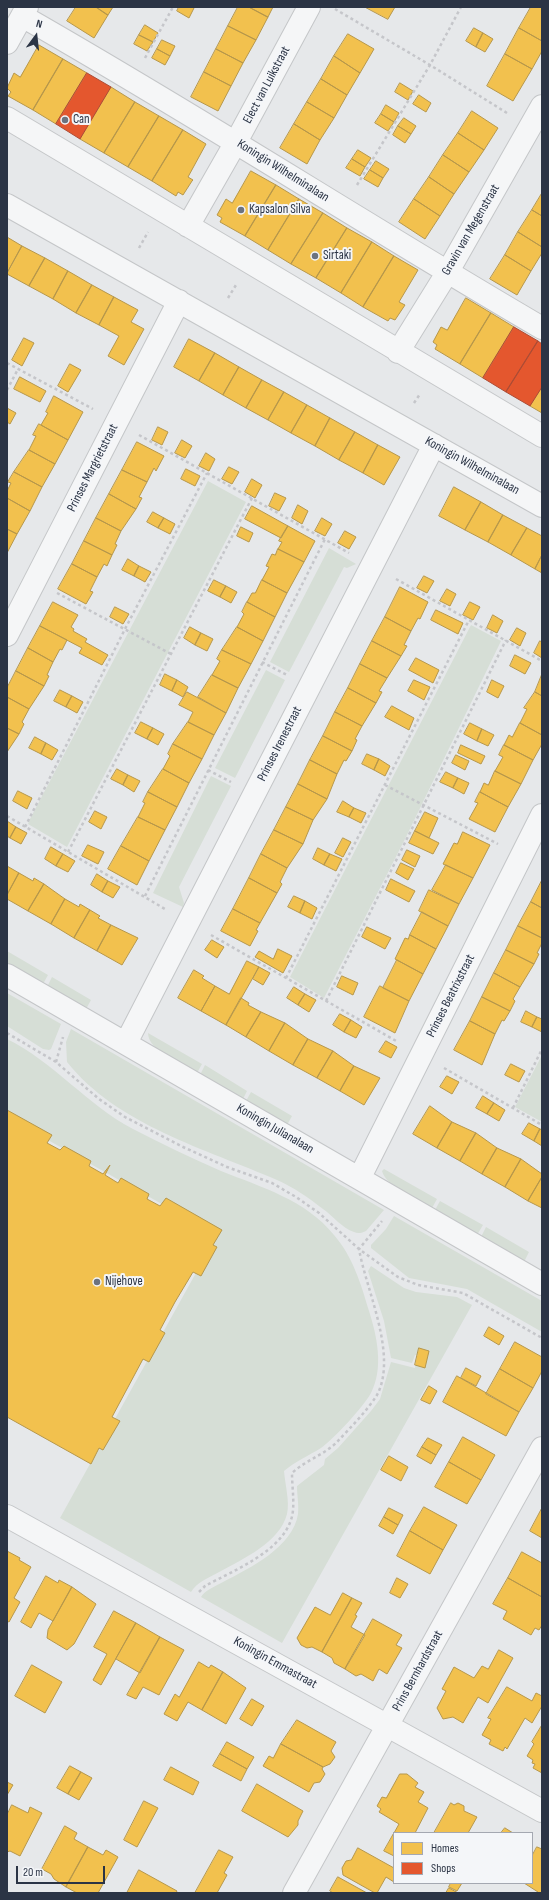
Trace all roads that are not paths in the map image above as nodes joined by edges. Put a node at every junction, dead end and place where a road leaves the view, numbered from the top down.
1 (309, 7) edge
2 (15, 25) edge
3 (542, 106) edge
4 (8, 119) edge
5 (236, 142) junction
6 (7, 206) edge
7 (188, 226) junction
8 (447, 273) junction
9 (179, 301) junction
10 (542, 328) edge
11 (398, 352) junction
12 (542, 436) edge
13 (434, 445) junction
14 (542, 506) edge
15 (7, 635) edge
16 (542, 815) edge
17 (7, 975) edge
18 (126, 1043) junction
19 (360, 1177) junction
20 (542, 1284) edge
21 (542, 1448) edge
22 (7, 1516) edge
23 (388, 1726) junction
24 (542, 1811) edge
25 (294, 1893) edge

1 - 5 street, Elect van Luikstraat
2 - 5 street, Koningin Wilhelminalaan
3 - 8 street, Gravin van Megenstraat
4 - 7 street
5 - 7 street, Elect van Luikstraat
5 - 8 street, Koningin Wilhelminalaan
6 - 9 street, Koningin Wilhelminalaan
7 - 11 street
8 - 10 street, Koningin Wilhelminalaan
8 - 11 street, Gravin van Megenstraat
9 - 13 street, Koningin Wilhelminalaan
9 - 15 street, Prinses Margrietstraat
11 - 12 street
13 - 14 street, Koningin Wilhelminalaan
13 - 18 street, Prinses Irenestraat
16 - 19 street, Prinses Beatrixstraat
17 - 18 street, Koningin Julianalaan
18 - 19 street, Koningin Julianalaan
19 - 20 street, Koningin Julianalaan
21 - 23 street, Prins Bernhardstraat
22 - 23 street, Koningin Emmastraat
23 - 24 street, Koningin Emmastraat
23 - 25 street, Prins Bernhardstraat

